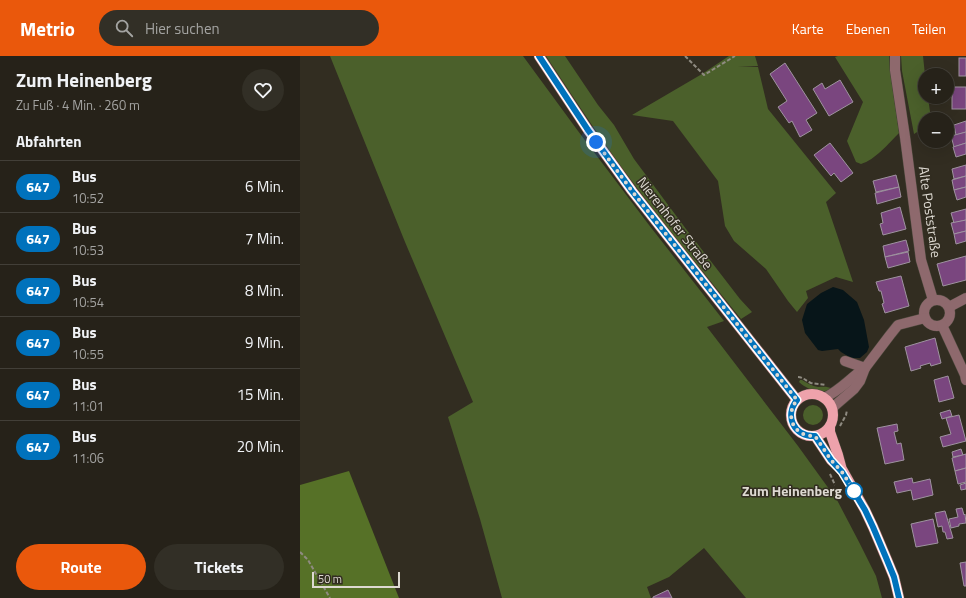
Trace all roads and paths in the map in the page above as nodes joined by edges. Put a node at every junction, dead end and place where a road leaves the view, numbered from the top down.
1 (539, 56) edge
2 (685, 56) edge
3 (734, 56) edge
4 (895, 56) edge
5 (966, 298) edge
6 (933, 300) junction
7 (949, 307) junction
8 (924, 318) junction
9 (942, 325) junction
10 (845, 361) dead end
11 (865, 368) junction
12 (966, 380) edge
13 (824, 398) junction
14 (797, 400) junction
15 (832, 408) junction
16 (830, 426) junction
17 (815, 436) junction
18 (842, 472) junction
19 (300, 552) edge
20 (330, 598) edge
21 (899, 598) edge

1 - 14 main road, Nierenhofer Straße
2 - 3 path
4 - 6 street, Alte Poststraße
5 - 7 street
6 - 7 street
6 - 8 street
7 - 9 street
8 - 9 street
8 - 11 street
9 - 12 street
10 - 11 street
11 - 13 street
11 - 15 street
13 - 14 main road
13 - 15 main road
14 - 17 main road
15 - 16 main road
16 - 17 main road
16 - 18 main road
17 - 18 main road
18 - 21 main road
19 - 20 path

